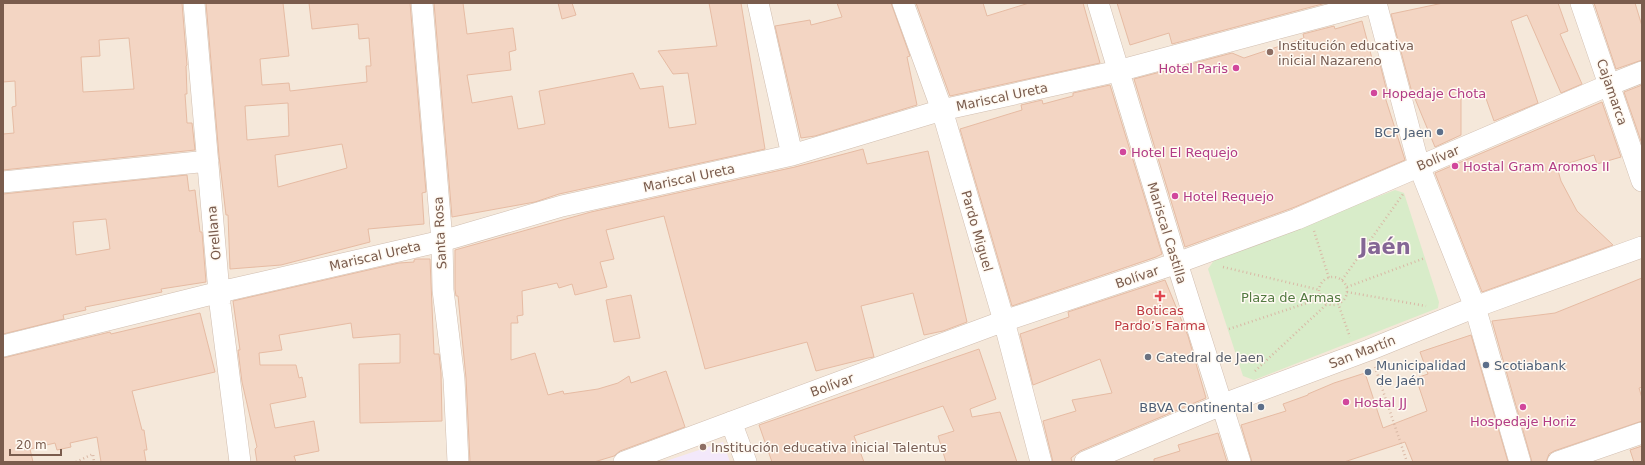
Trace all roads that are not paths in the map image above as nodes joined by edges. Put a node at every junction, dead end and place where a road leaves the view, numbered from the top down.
1 (194, 3) edge
2 (422, 3) edge
3 (758, 3) edge
4 (903, 3) edge
5 (1098, 3) edge
6 (1373, 3) edge
7 (1376, 3) edge
8 (1581, 3) edge
9 (1118, 71) junction
10 (1642, 72) edge
11 (1609, 84) junction
12 (942, 110) junction
13 (792, 155) junction
14 (208, 161) junction
15 (1419, 166) junction
16 (1642, 181) edge
17 (3, 182) edge
18 (442, 241) junction
19 (1642, 247) edge
20 (1177, 263) junction
21 (220, 292) junction
22 (1475, 307) junction
23 (1004, 321) junction
24 (3, 346) edge
25 (1221, 405) junction
26 (731, 422) junction
27 (1642, 433) edge
28 (240, 462) edge
29 (458, 462) edge
30 (624, 462) edge
31 (746, 462) edge
32 (1041, 462) edge
33 (1085, 462) edge
34 (1240, 462) edge
35 (1520, 462) edge
36 (1558, 462) edge

1 - 14 street, Orellana
2 - 18 street, Santa Rosa
3 - 13 street
4 - 12 street, Pardo Miguel
5 - 9 street, Mariscal Castilla
6 - 9 street, Mariscal Ureta
7 - 15 street
8 - 11 street, Cajamarca
9 - 12 street, Mariscal Ureta
9 - 20 street, Mariscal Castilla
10 - 11 street, Bolívar
11 - 15 street, Bolívar
11 - 16 street, Cajamarca
12 - 13 street, Mariscal Ureta
12 - 23 street, Pardo Miguel
13 - 18 street, Mariscal Ureta
14 - 17 street
14 - 21 street, Orellana
15 - 20 street, Bolívar
15 - 22 street
18 - 21 street, Mariscal Ureta
18 - 29 street, Santa Rosa
19 - 22 street, San Martín
20 - 23 street, Bolívar
20 - 25 street, Mariscal Castilla
21 - 24 street, Mariscal Ureta
21 - 28 street, Orellana
22 - 25 street, San Martín
22 - 35 street
23 - 26 street, Bolívar
23 - 32 street, Pardo Miguel
25 - 33 street, San Martín
25 - 34 street, Mariscal Castilla
26 - 30 street, Bolívar
26 - 31 street
27 - 36 street

